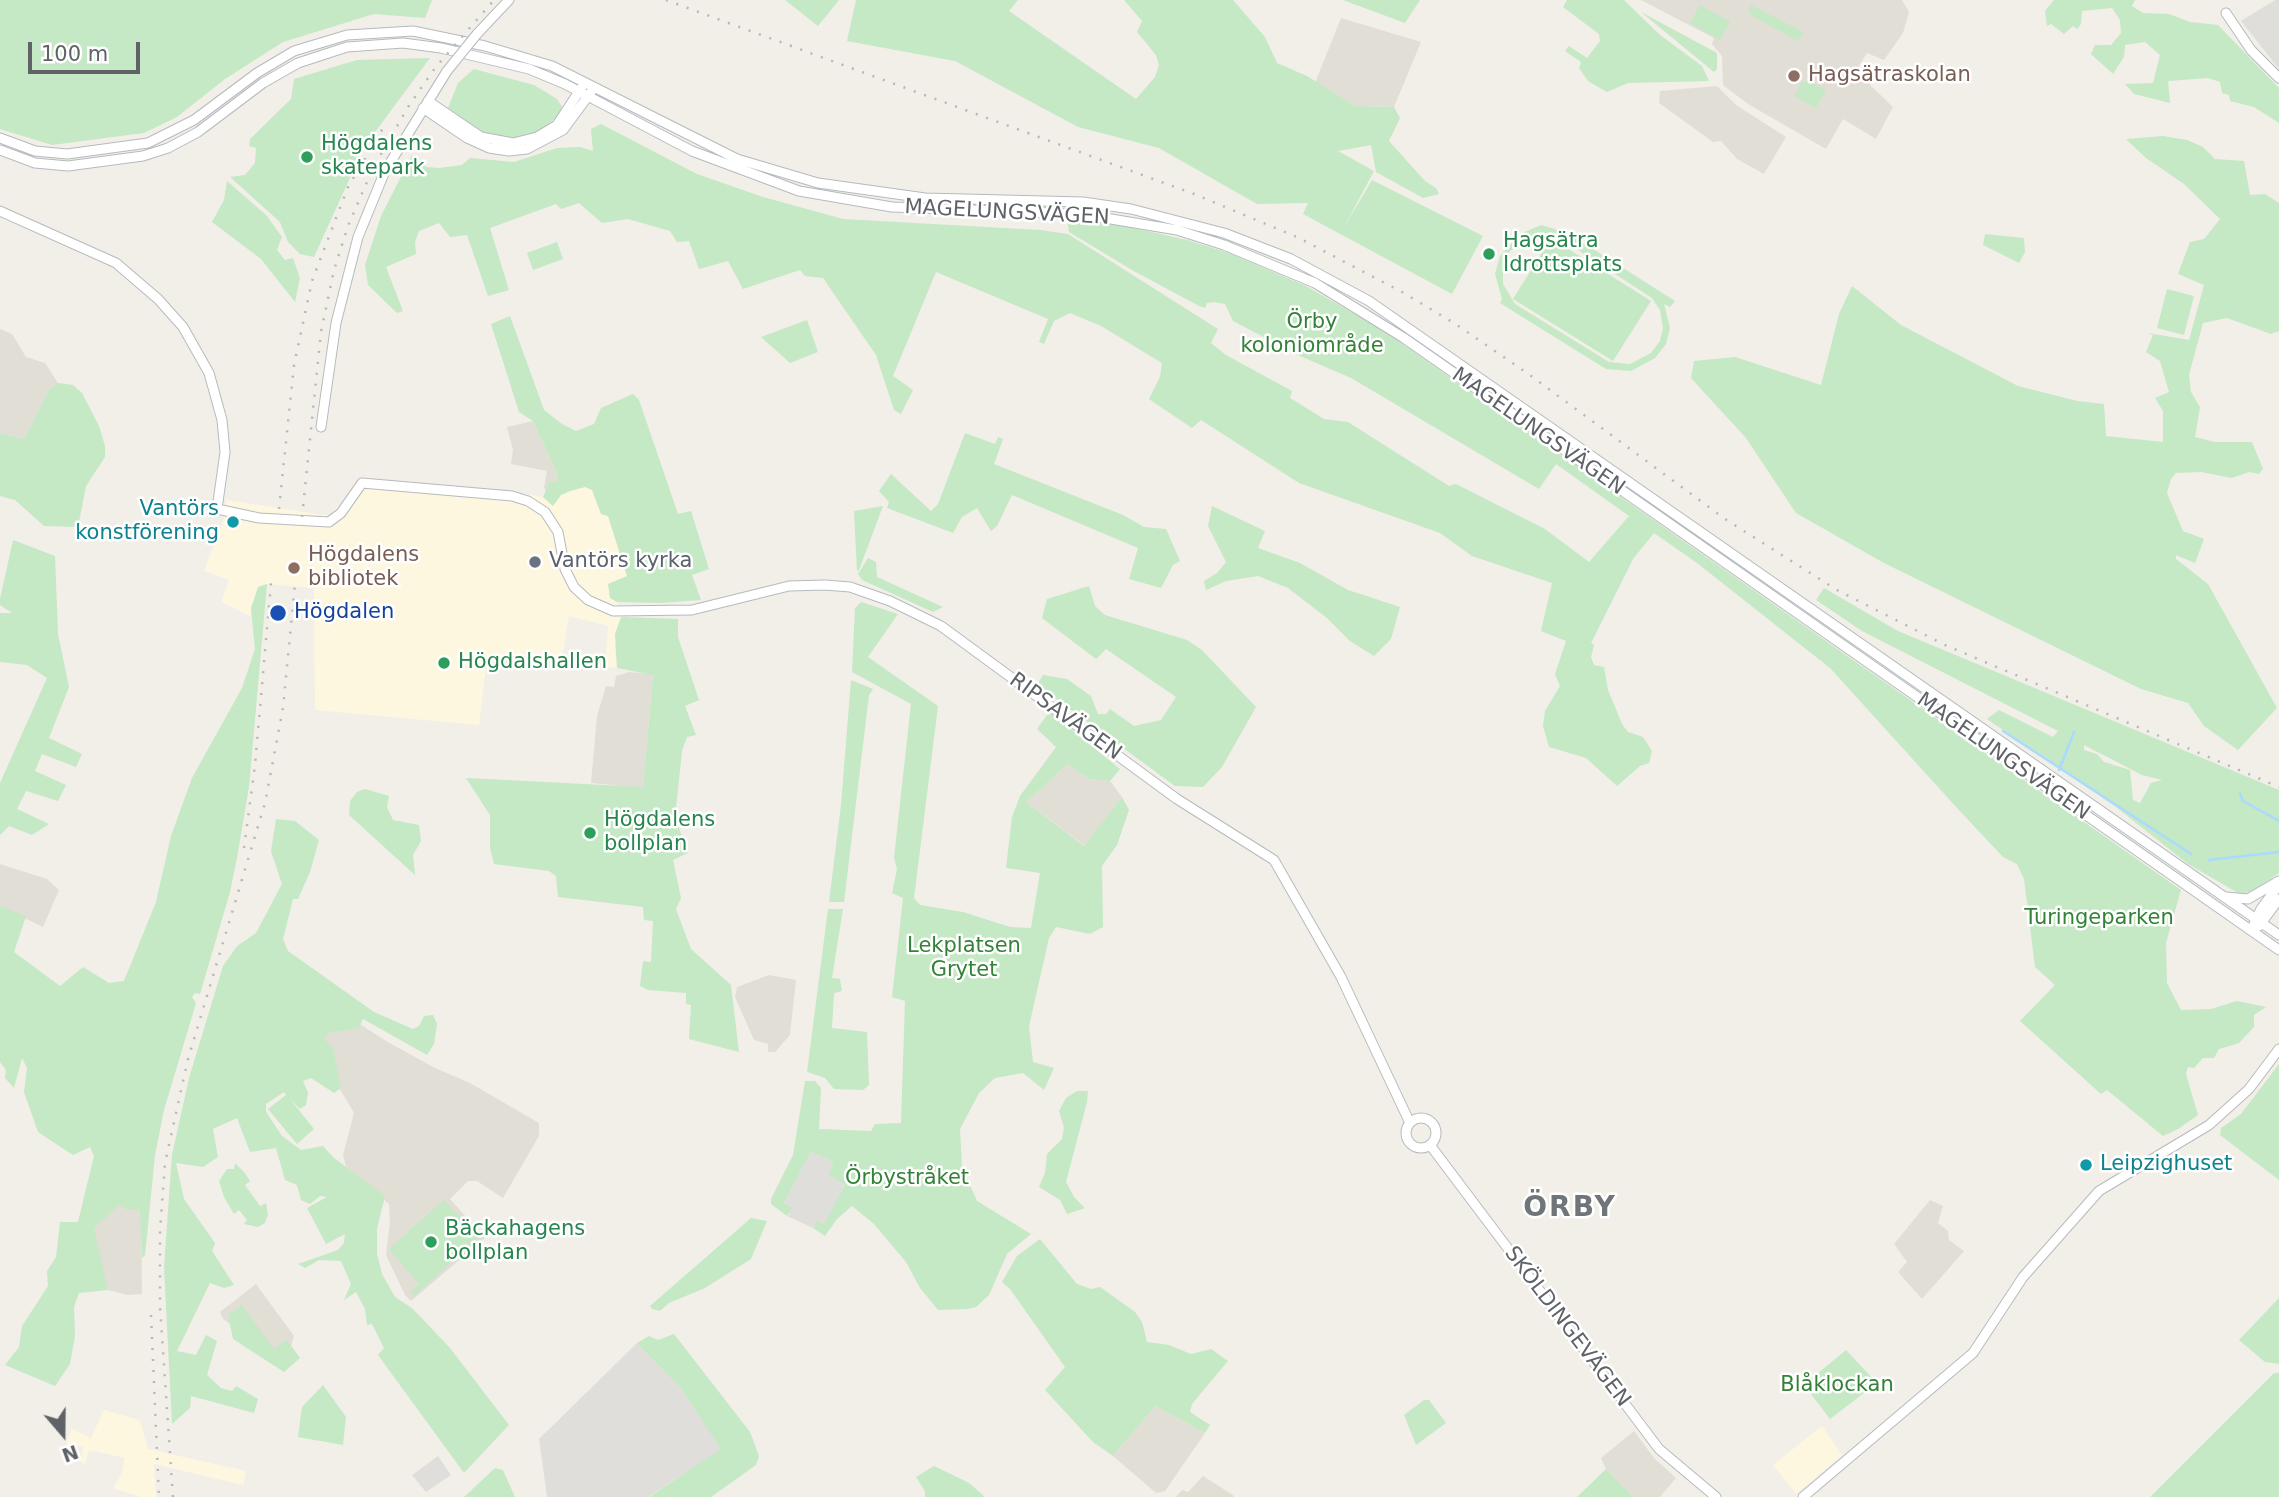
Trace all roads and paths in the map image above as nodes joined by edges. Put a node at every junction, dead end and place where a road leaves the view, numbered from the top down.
1 (509, 0) edge
2 (2226, 13) dead end
3 (2279, 78) edge
4 (589, 84) junction
5 (579, 92) junction
6 (589, 96) junction
7 (425, 105) junction
8 (0, 138) edge
9 (0, 150) edge
10 (0, 211) edge
11 (321, 428) dead end
12 (1274, 860) joint
13 (2279, 883) edge
14 (2222, 896) junction
15 (2279, 899) edge
16 (2258, 921) junction
17 (2253, 932) junction
18 (2279, 935) edge
19 (2279, 950) edge
20 (2279, 1049) edge
21 (1410, 1123) junction
22 (1430, 1145) junction
23 (1716, 1497) edge
24 (1803, 1497) edge

1 - 7 main road, bridge
2 - 3 main road
4 - 5 main road
4 - 6 main road
4 - 8 main road, MAGELUNGSVÄGEN
4 - 14 main road, MAGELUNGSVÄGEN
5 - 6 main road, MAGELUNGSVÄGEN
5 - 7 main road
5 - 9 main road, MAGELUNGSVÄGEN
6 - 7 main road
6 - 17 main road, MAGELUNGSVÄGEN
7 - 11 main road
10 - 12 main road, RIPSAVÄGEN
12 - 21 main road, SKÖLDINGEVÄGEN
13 - 14 main road
13 - 16 main road
14 - 16 main road, MAGELUNGSVÄGEN
15 - 16 main road
16 - 17 main road
16 - 18 main road, MAGELUNGSVÄGEN
17 - 19 main road, MAGELUNGSVÄGEN
20 - 24 main road
21 - 22 main road, SKÖLDINGEVÄGEN
21 - 22 main road, SKÖLDINGEVÄGEN
22 - 23 main road, SKÖLDINGEVÄGEN

